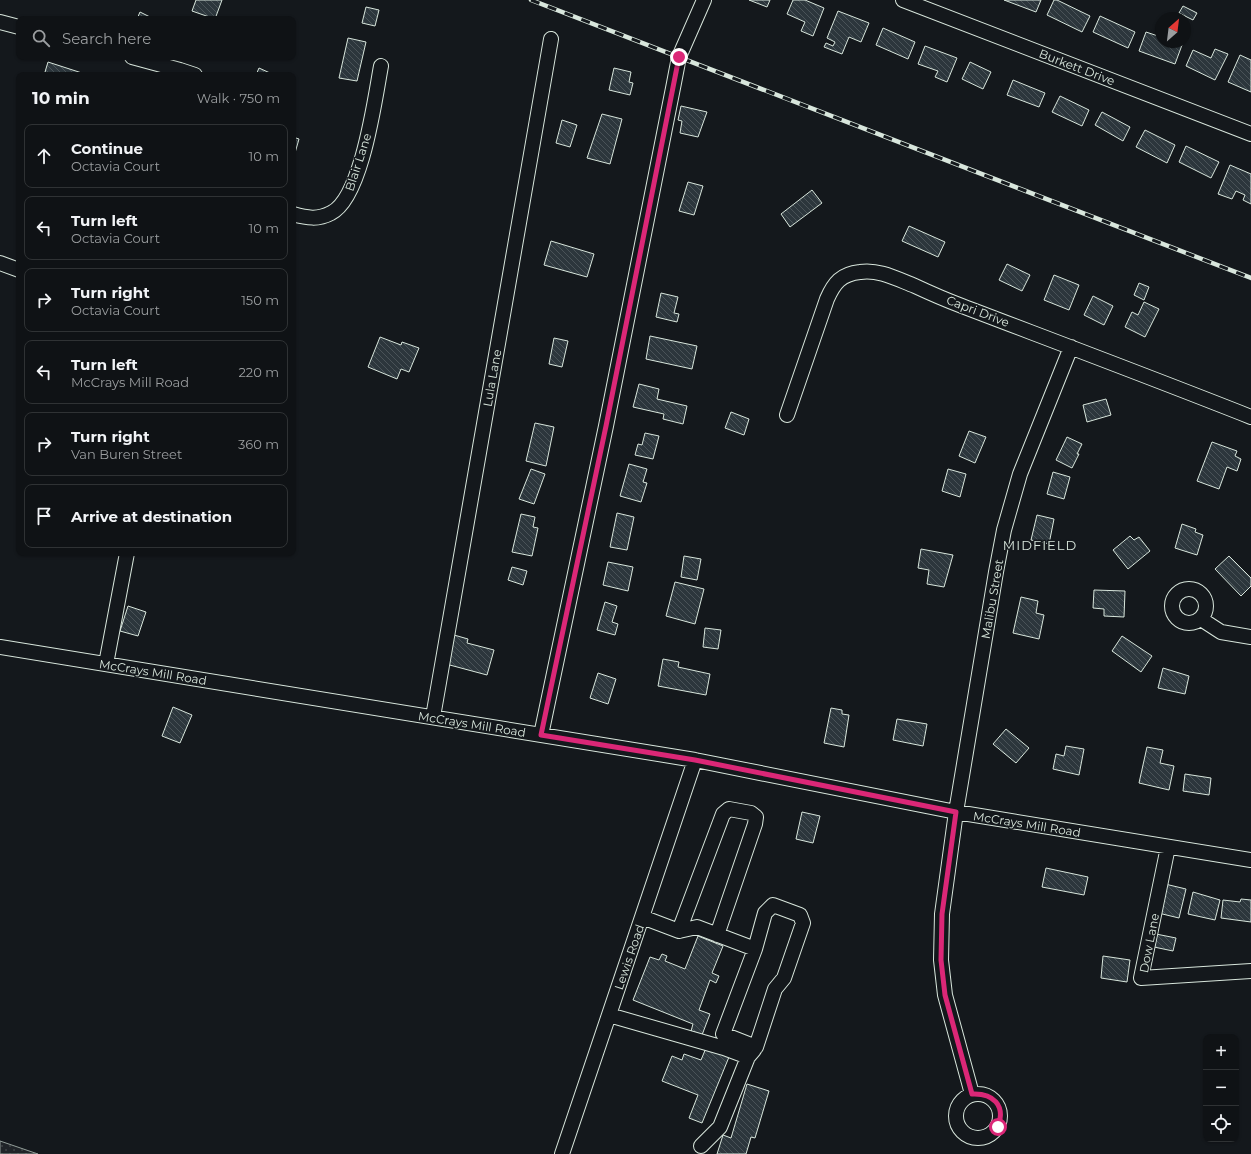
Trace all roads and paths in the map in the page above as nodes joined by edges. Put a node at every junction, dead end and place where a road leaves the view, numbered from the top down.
1 (704, 0) edge
2 (903, 0) edge
3 (0, 22) edge
4 (16, 26) edge
5 (551, 38) dead end
6 (143, 60) edge
7 (381, 66) dead end
8 (186, 72) edge
9 (1251, 134) edge
10 (296, 215) edge
11 (0, 262) edge
12 (16, 269) edge
13 (1071, 347) junction
14 (787, 415) dead end
15 (1251, 417) edge
16 (126, 556) edge
17 (1201, 619) dead end
18 (1251, 637) edge
19 (0, 647) edge
20 (106, 664) junction
21 (433, 717) junction
22 (541, 735) junction
23 (695, 760) junction
24 (956, 812) junction
25 (1168, 847) junction
26 (1251, 860) edge
27 (642, 917) junction
28 (679, 931) junction
29 (718, 935) junction
30 (754, 949) junction
31 (1251, 972) edge
32 (609, 1015) junction
33 (752, 1052) junction
34 (972, 1094) dead end
35 (701, 1146) dead end
36 (562, 1154) edge

1 - 22 street
2 - 9 street, Burkett Drive
3 - 4 street
5 - 21 street, Lula Lane
6 - 8 street
7 - 10 street, Blair Lane
11 - 12 street
13 - 14 street, Capri Drive
13 - 15 street, Capri Drive
13 - 24 street, Malibu Street
16 - 20 street
17 - 18 street
19 - 20 street, McCrays Mill Road
20 - 21 street, McCrays Mill Road
21 - 22 street, McCrays Mill Road
22 - 23 street, McCrays Mill Road
23 - 24 street, McCrays Mill Road
23 - 27 street, Lewis Road
24 - 25 street, McCrays Mill Road
24 - 34 street, Malibu Street
25 - 26 street, McCrays Mill Road
25 - 31 street, Dow Lane
27 - 28 street
27 - 32 street, Lewis Road
28 - 29 street
28 - 29 street
29 - 30 street
30 - 33 street
30 - 33 street
32 - 33 street
32 - 36 street, Lewis Road
33 - 35 street

